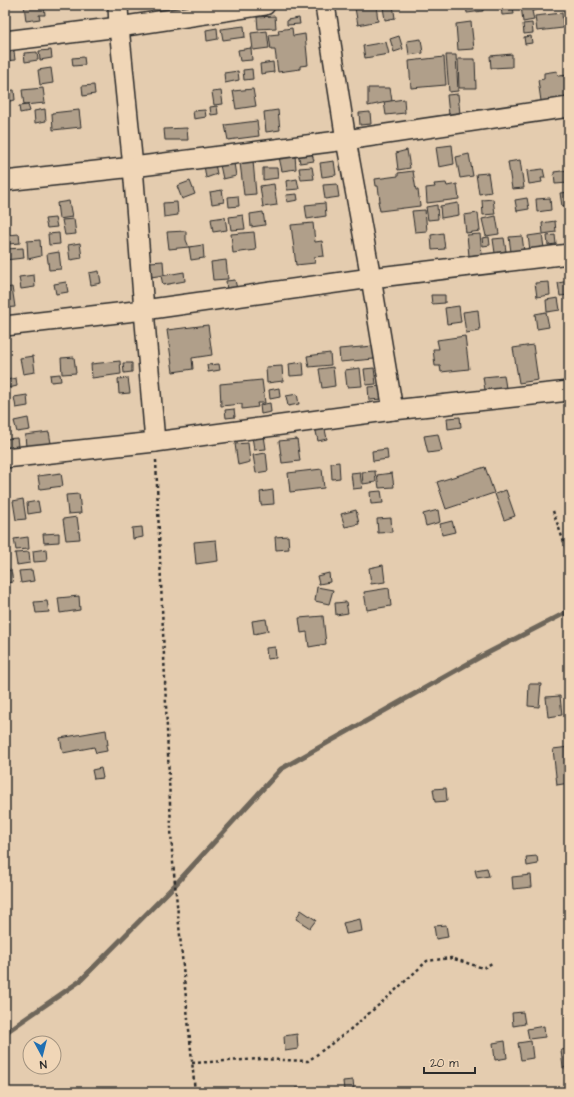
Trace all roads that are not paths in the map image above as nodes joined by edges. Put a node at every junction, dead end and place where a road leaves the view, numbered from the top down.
1 (118, 5) edge
2 (265, 5) edge
3 (325, 5) edge
4 (119, 27) junction
5 (5, 41) edge
6 (569, 107) edge
7 (346, 140) junction
8 (133, 167) junction
9 (5, 181) edge
10 (569, 254) edge
11 (371, 278) junction
12 (144, 310) junction
13 (5, 326) edge
14 (569, 391) edge
15 (393, 410) junction
16 (155, 442) junction
17 (5, 458) edge

1 - 4 street
2 - 4 street
3 - 7 street
4 - 5 street
4 - 8 street
6 - 7 street
7 - 8 street
7 - 11 street
8 - 9 street
8 - 12 street
10 - 11 street
11 - 12 street
11 - 15 street
12 - 13 street
12 - 16 street
14 - 15 street
15 - 16 street
16 - 17 street

